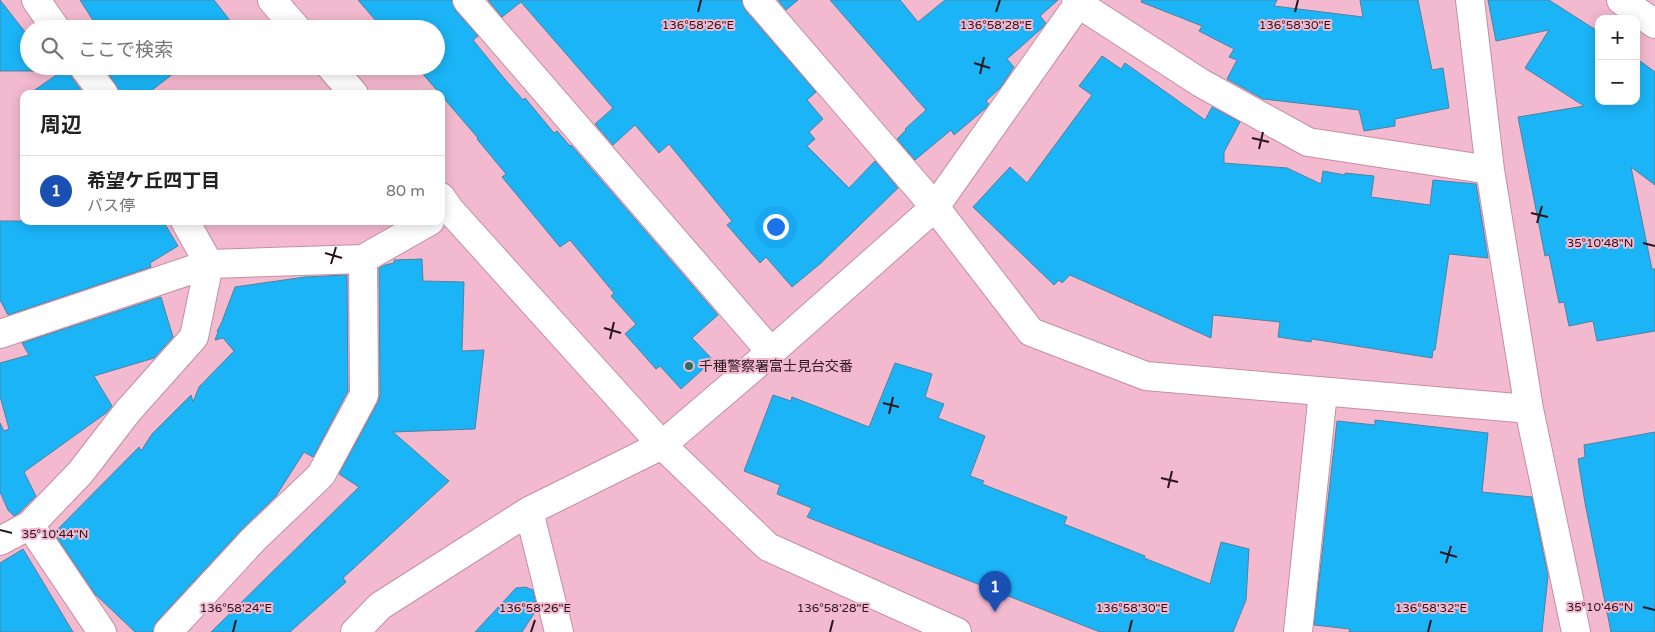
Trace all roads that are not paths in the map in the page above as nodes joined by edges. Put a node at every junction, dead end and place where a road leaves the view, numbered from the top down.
1 (36, 0) edge
2 (272, 0) edge
3 (468, 0) edge
4 (757, 0) edge
5 (1470, 0) edge
6 (1621, 0) edge
7 (1079, 1) edge
8 (50, 20) edge
9 (289, 20) edge
10 (1655, 24) edge
11 (90, 75) edge
12 (338, 75) edge
13 (101, 90) edge
14 (351, 90) edge
15 (1490, 170) junction
16 (935, 207) junction
17 (445, 215) edge
18 (187, 225) edge
19 (418, 225) edge
20 (363, 259) junction
21 (209, 264) junction
22 (0, 334) edge
23 (770, 352) junction
24 (1324, 392) junction
25 (1529, 409) junction
26 (662, 445) junction
27 (530, 511) junction
28 (30, 525) junction
29 (0, 541) edge
30 (102, 632) edge
31 (168, 632) edge
32 (355, 632) edge
33 (559, 632) edge
34 (957, 632) edge
35 (1298, 632) edge
36 (1576, 632) edge

1 - 8 street
2 - 9 street
3 - 23 street
4 - 16 street
5 - 15 street
6 - 10 street
7 - 15 street
7 - 16 street
11 - 13 street
12 - 14 street
15 - 25 street
16 - 23 street
16 - 24 street
17 - 26 street
18 - 21 street
19 - 20 street
20 - 21 street
20 - 31 street
21 - 22 street
21 - 28 street
23 - 26 street
24 - 25 street
24 - 35 street
25 - 36 street
26 - 27 street
26 - 34 street
27 - 32 street
27 - 33 street
28 - 29 street
28 - 30 street

